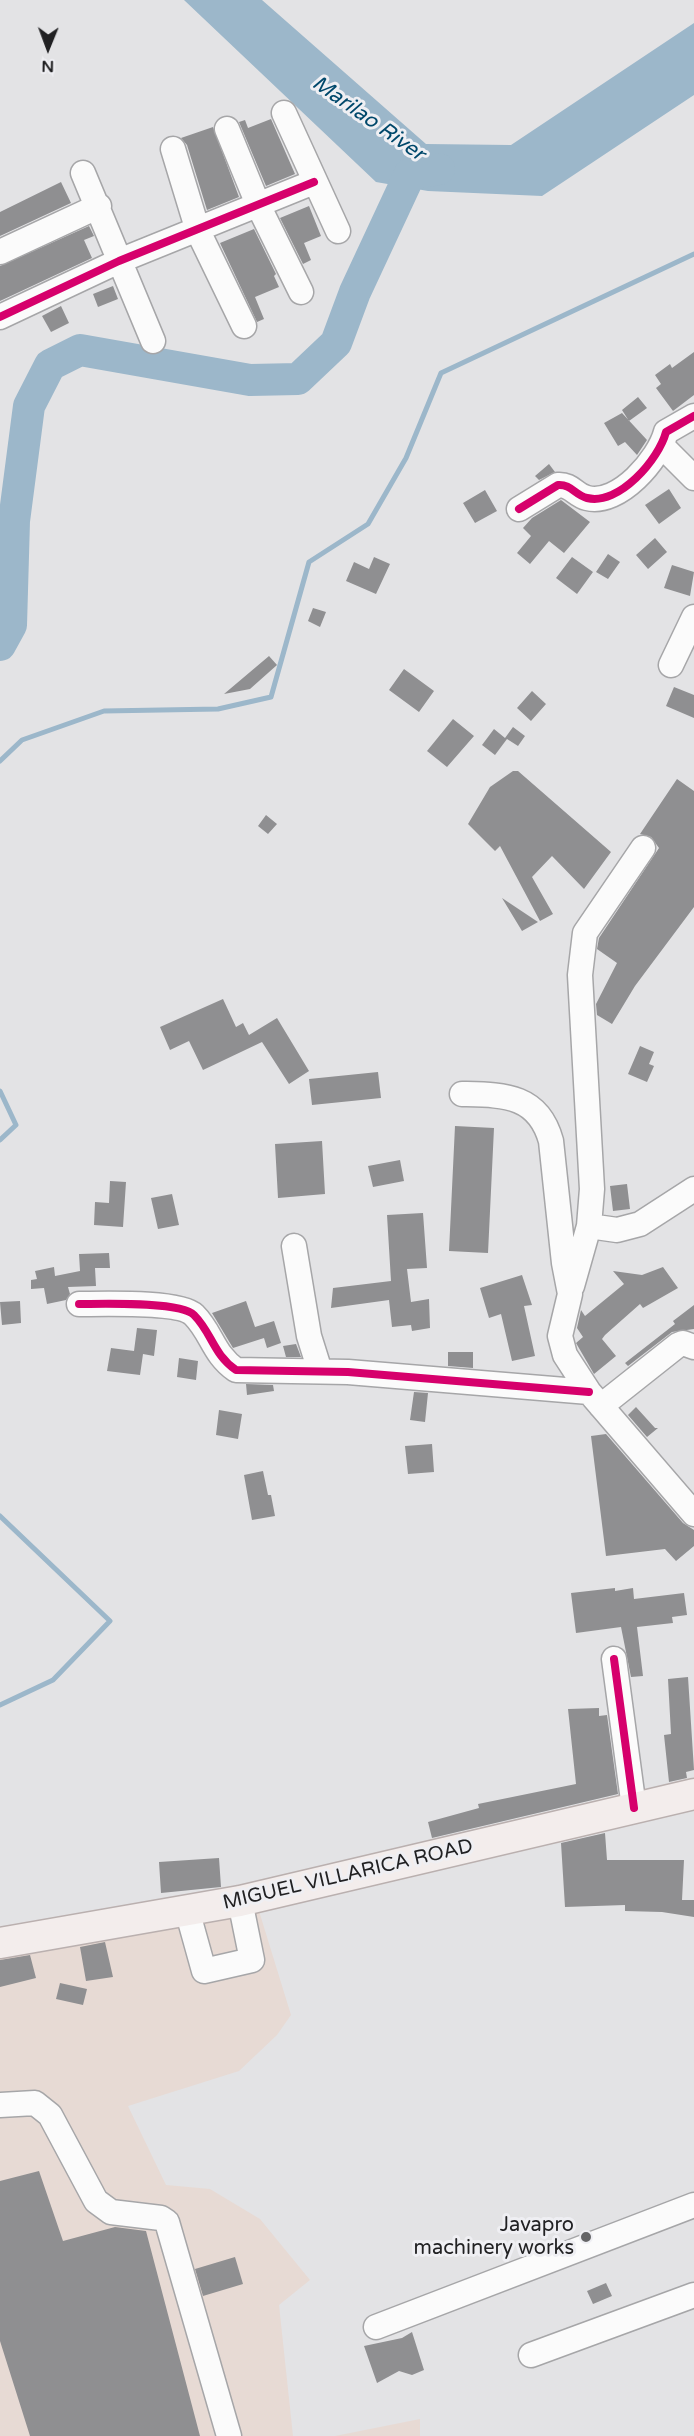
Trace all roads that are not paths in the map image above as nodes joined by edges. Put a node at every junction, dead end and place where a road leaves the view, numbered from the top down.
1 (284, 113) dead end
2 (227, 129) dead end
3 (173, 149) dead end
4 (83, 173) dead end
5 (314, 182) junction
6 (99, 206) junction
7 (259, 207) junction
8 (198, 231) junction
9 (338, 231) dead end
10 (0, 252) edge
11 (119, 261) junction
12 (301, 292) dead end
13 (0, 316) edge
14 (244, 326) dead end
15 (153, 341) dead end
16 (694, 416) edge
17 (662, 446) junction
18 (694, 478) edge
19 (519, 509) dead end
20 (694, 617) edge
21 (670, 665) dead end
22 (643, 848) dead end
23 (462, 1094) dead end
24 (694, 1189) edge
25 (589, 1226) junction
26 (294, 1246) dead end
27 (570, 1294) junction
28 (79, 1304) dead end
29 (694, 1347) edge
30 (320, 1371) junction
31 (595, 1399) junction
32 (694, 1514) edge
33 (614, 1659) dead end
34 (694, 1794) edge
35 (634, 1808) junction
36 (240, 1901) junction
37 (187, 1910) junction
38 (0, 1943) edge
39 (0, 2104) edge
40 (694, 2205) edge
41 (694, 2295) edge
42 (376, 2327) dead end
43 (531, 2355) dead end
44 (229, 2436) edge

1 - 5 street
2 - 7 street
3 - 8 street
4 - 6 street
5 - 7 street
5 - 9 street
6 - 10 street
6 - 11 street
7 - 8 street
7 - 12 street
8 - 11 street
8 - 14 street
11 - 13 street
11 - 15 street
16 - 17 street
17 - 18 street
17 - 19 street
20 - 21 street
22 - 25 street
23 - 27 street
24 - 25 street
25 - 27 street
26 - 30 street
27 - 31 street
28 - 30 street
29 - 31 street
30 - 31 street
31 - 32 street
33 - 35 street
34 - 35 main road, MIGUEL VILLARICA ROAD
35 - 36 main road, MIGUEL VILLARICA ROAD
36 - 37 main road, MIGUEL VILLARICA ROAD
36 - 37 street
37 - 38 main road, MIGUEL VILLARICA ROAD
39 - 44 street
40 - 42 street
41 - 43 street

